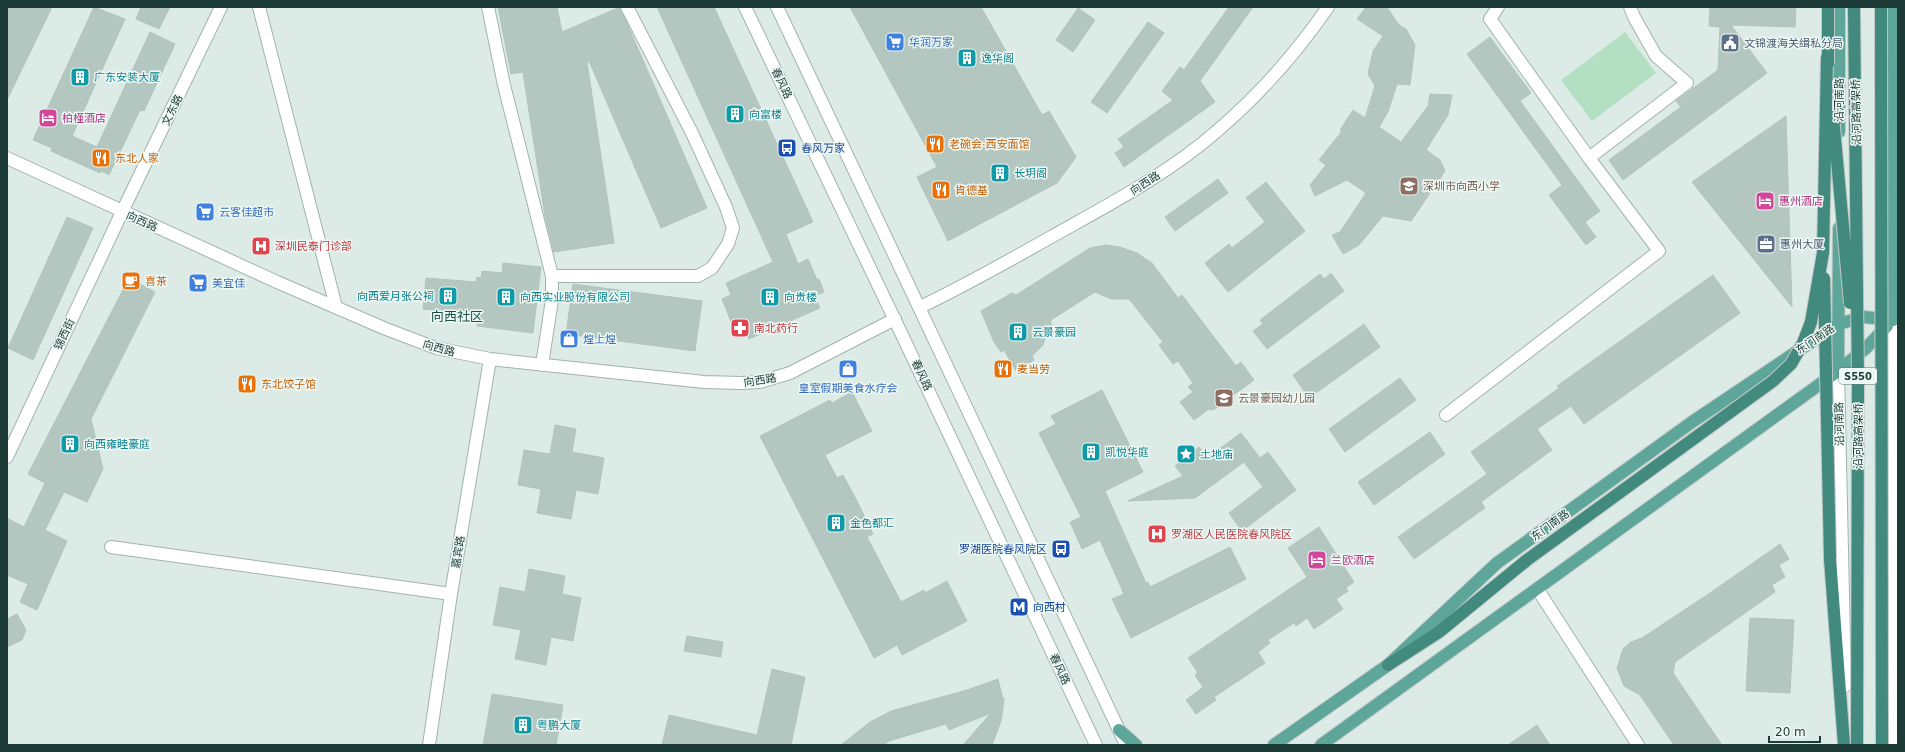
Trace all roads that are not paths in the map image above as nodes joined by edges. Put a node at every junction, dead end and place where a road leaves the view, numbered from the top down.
1 (222, 7) edge
2 (259, 7) edge
3 (488, 7) edge
4 (627, 7) edge
5 (745, 7) edge
6 (777, 7) edge
7 (1328, 7) edge
8 (1498, 7) edge
9 (1828, 7) edge
10 (1839, 7) edge
11 (1854, 7) edge
12 (1881, 7) edge
13 (1894, 7) edge
14 (1634, 10) edge
15 (1828, 57) junction
16 (7, 158) edge
17 (1589, 158) junction
18 (122, 212) junction
19 (1824, 253) junction
20 (552, 276) junction
21 (336, 307) junction
22 (920, 307) junction
23 (894, 319) junction
24 (1893, 320) junction
25 (1838, 324) junction
26 (490, 359) junction
27 (542, 365) junction
28 (1838, 371) junction
29 (1858, 384) junction
30 (1446, 415) dead end
31 (7, 457) edge
32 (111, 547) dead end
33 (1538, 590) junction
34 (451, 594) junction
35 (1388, 665) junction
36 (1119, 730) junction
37 (429, 745) edge
38 (1096, 745) edge
39 (1126, 745) edge
40 (1136, 745) edge
41 (1274, 745) edge
42 (1321, 745) edge
43 (1638, 745) edge
44 (1845, 745) edge
45 (1857, 745) edge
46 (1882, 745) edge
47 (1894, 745) edge

1 - 18 street, 文东路
2 - 21 street
3 - 20 street
4 - 20 street
5 - 23 street, 春风路
6 - 22 street
7 - 22 street, 向西路
8 - 17 street
9 - 15 highway, bridge
10 - 25 main road, 沿河南路
11 - 29 highway, 沿河路高架桥 / S550, bridge
12 - 46 highway, S550, bridge
13 - 24 main road
14 - 17 street
15 - 19 highway, bridge
15 - 29 highway, bridge
16 - 18 street, 向西路
17 - 30 street
18 - 21 street, 向西路
18 - 31 street, 锦西街
19 - 35 highway, bridge
19 - 44 highway, bridge
20 - 27 street
21 - 26 street, 向西路
22 - 36 street
23 - 27 street, 向西路
23 - 38 street, 春风路
24 - 25 main road, 东门南路
24 - 28 main road
24 - 47 street
25 - 28 main road, 沿河南路
25 - 35 main road, 东门南路
26 - 27 street, 向西路
26 - 34 street, 嘉宾路
28 - 33 main road
28 - 44 street, 沿河南路
29 - 45 highway, 沿河路高架桥 / S550, bridge
32 - 34 street
33 - 42 main road
33 - 43 street
34 - 37 street, 嘉宾路
35 - 41 main road, 东门南路
36 - 39 street
36 - 40 main road

